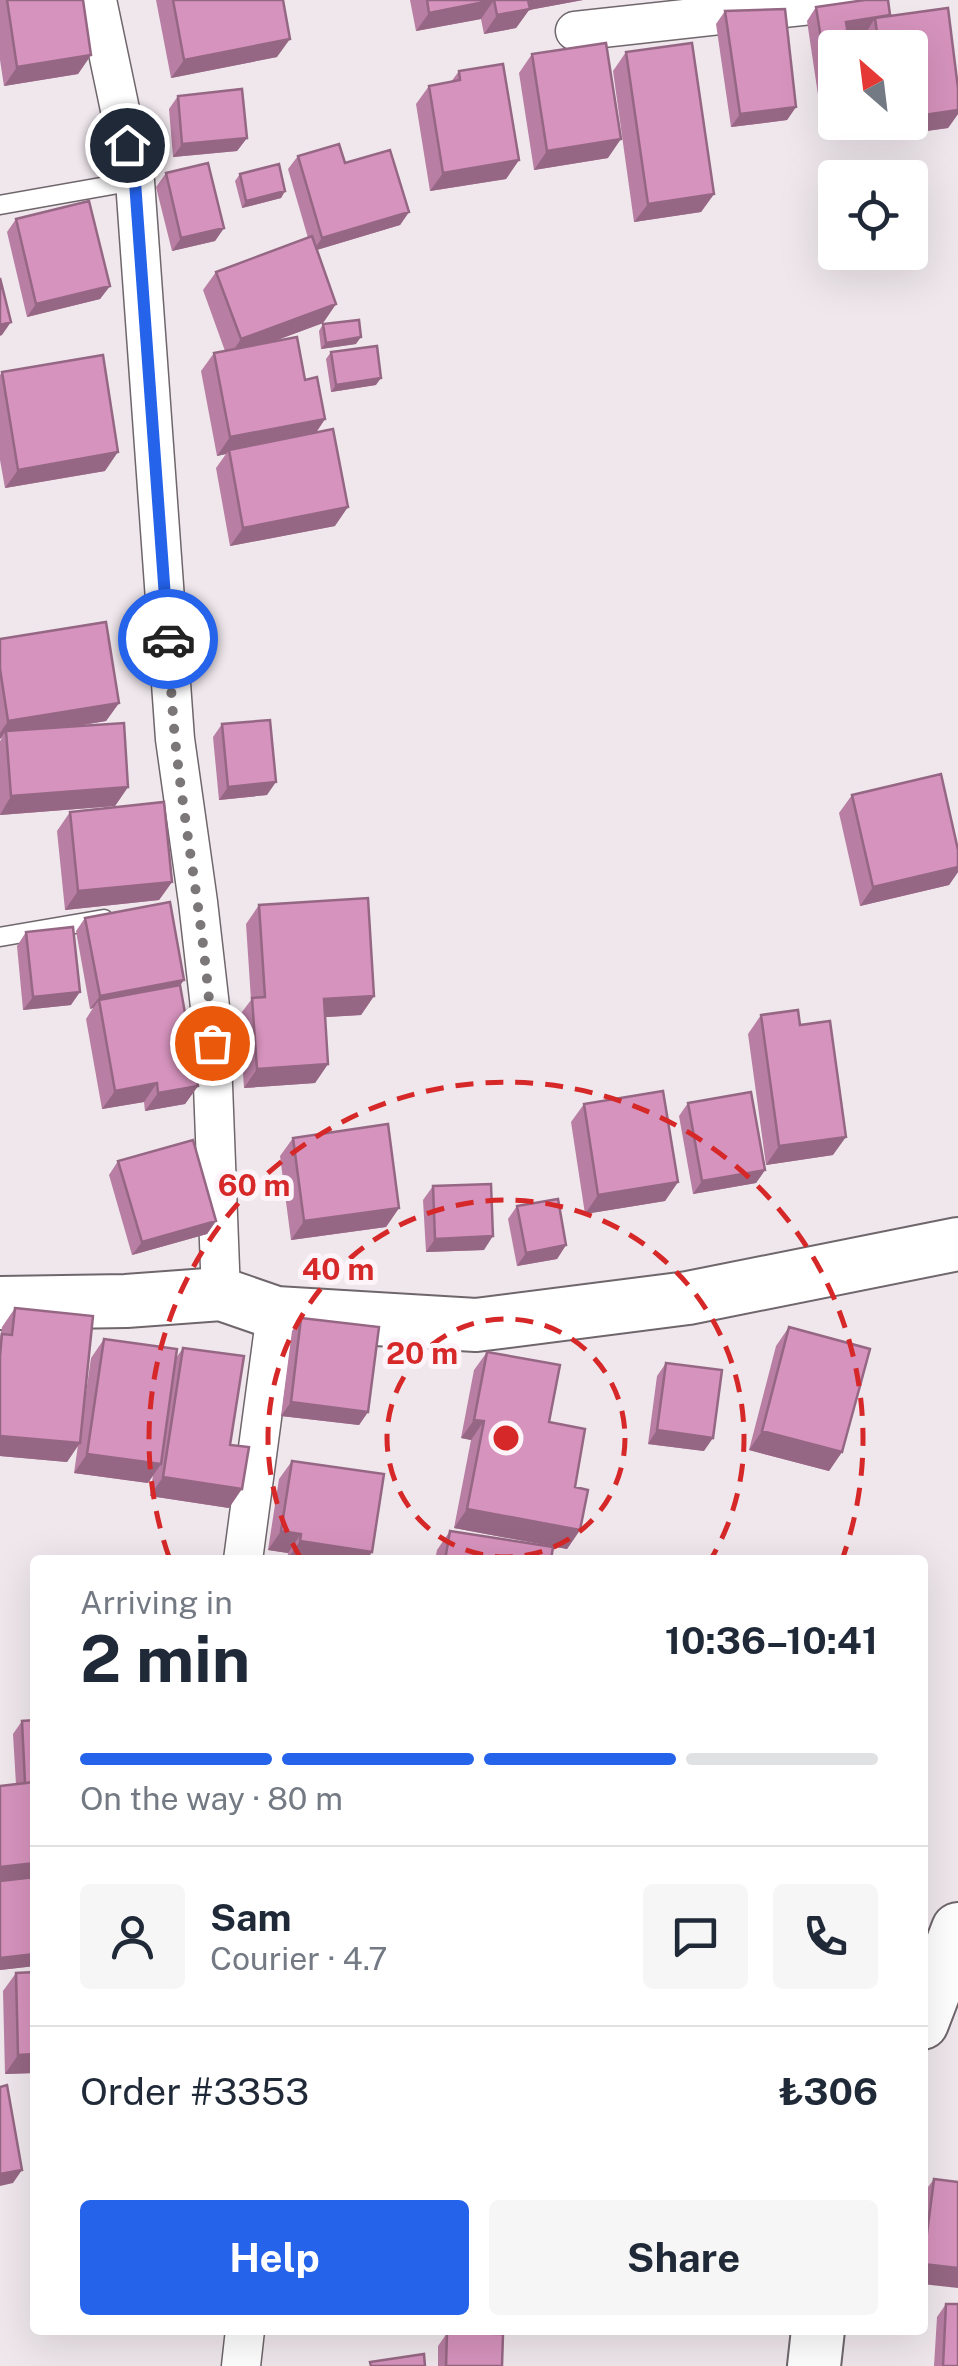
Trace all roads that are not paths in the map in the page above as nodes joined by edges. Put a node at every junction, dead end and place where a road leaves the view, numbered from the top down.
1 (97, 0) edge
2 (857, 0) edge
3 (575, 31) dead end
4 (135, 182) junction
5 (0, 205) edge
6 (126, 915) edge
7 (0, 937) edge
8 (958, 1244) edge
9 (221, 1294) junction
10 (0, 1304) edge
11 (276, 1313) junction
12 (244, 1555) edge
13 (958, 1929) edge
14 (928, 2007) edge
15 (244, 2335) edge
16 (817, 2335) edge
17 (241, 2366) edge
18 (814, 2366) edge

1 - 4 street
2 - 3 street
4 - 5 lane
4 - 9 street
6 - 7 lane
8 - 11 street
9 - 10 street
9 - 11 street
11 - 12 street
13 - 14 street
15 - 17 street
16 - 18 street

